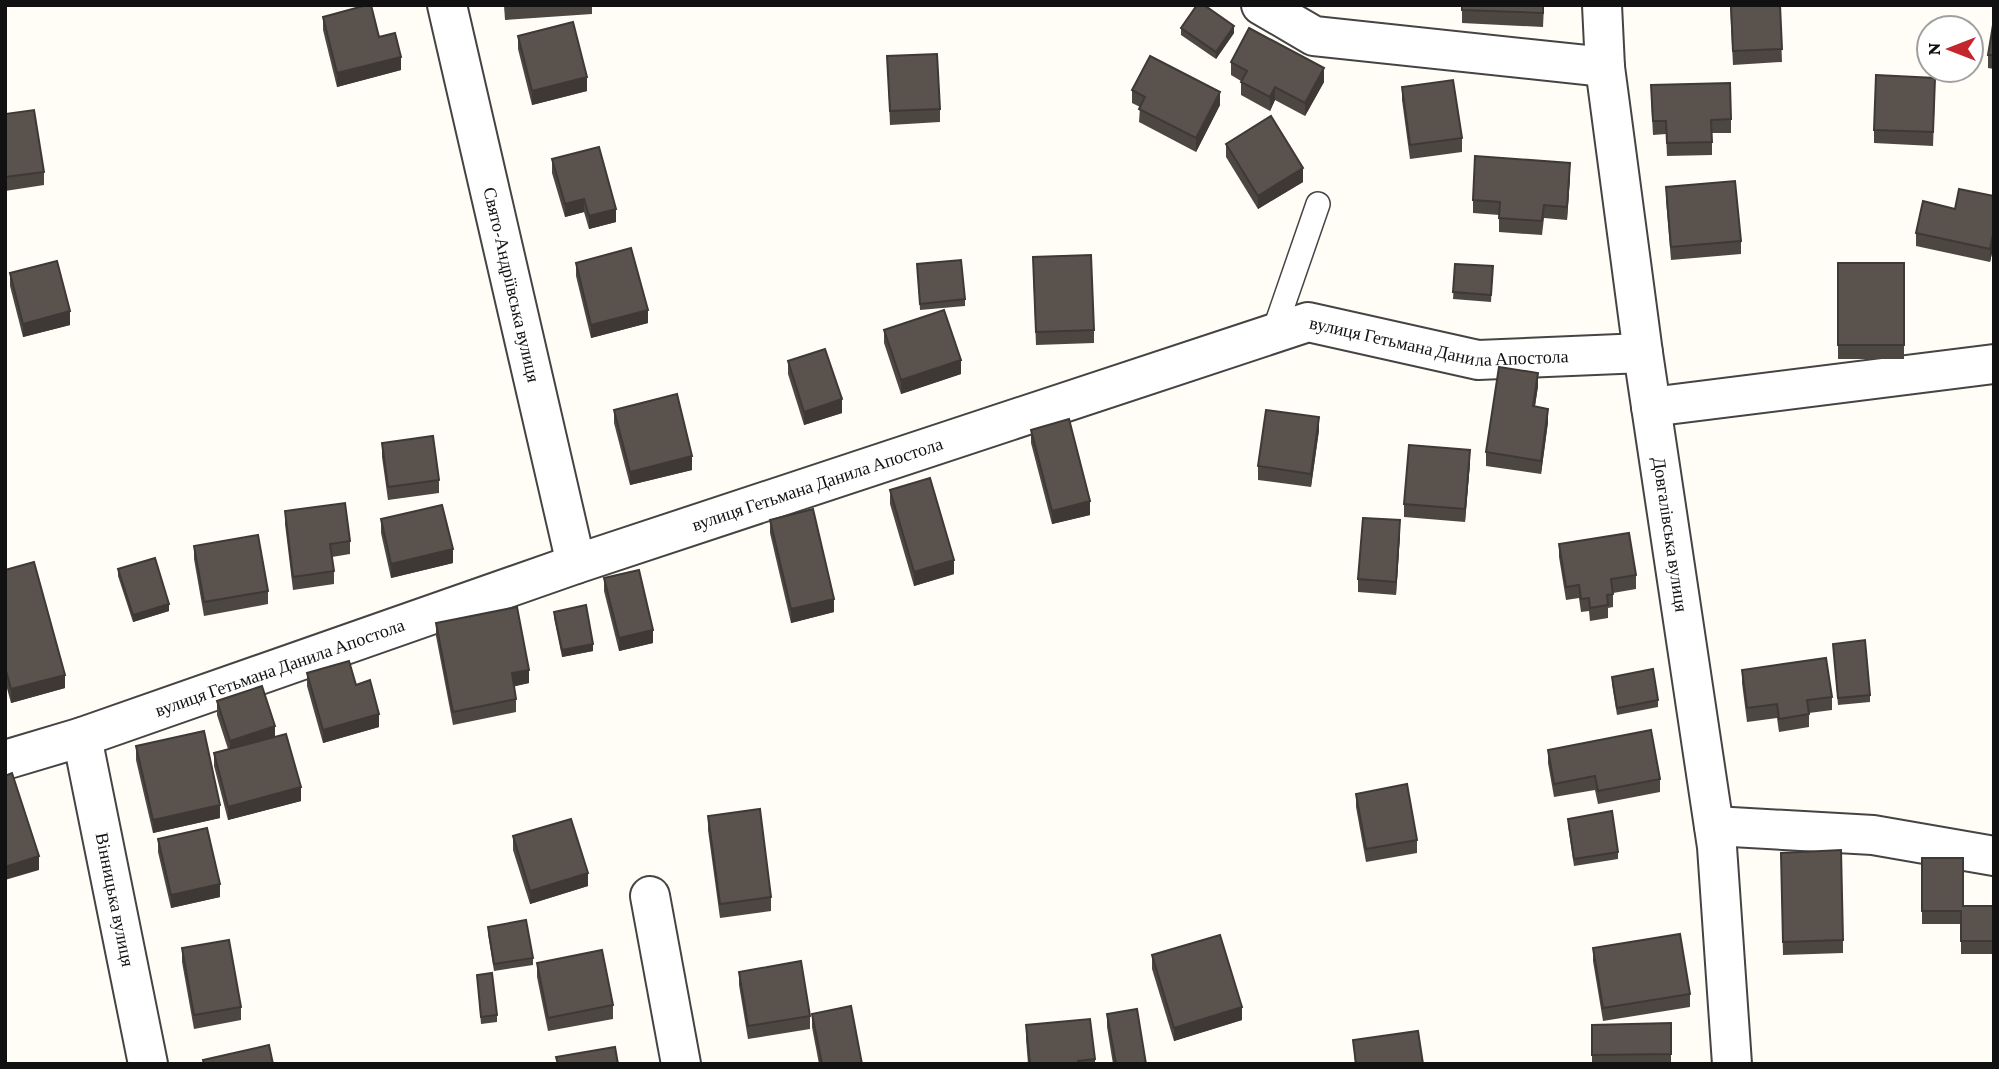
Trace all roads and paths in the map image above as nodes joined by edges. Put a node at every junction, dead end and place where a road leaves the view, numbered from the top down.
1 (447, 5) edge
2 (1261, 5) edge
3 (1602, 5) edge
4 (1605, 67) junction
5 (1318, 204) dead end
6 (1273, 334) junction
7 (1643, 353) junction
8 (1994, 364) edge
9 (1651, 407) junction
10 (576, 564) junction
11 (82, 737) junction
12 (5, 760) edge
13 (1714, 826) junction
14 (1994, 856) edge
15 (650, 896) dead end
16 (148, 1064) edge
17 (681, 1064) edge
18 (1732, 1064) edge

1 - 10 street, Свято-Андріївська вулиця
2 - 4 street
3 - 4 street, Довгалівська вулиця
4 - 7 street, Довгалівська вулиця
5 - 6 lane
6 - 7 street, вулиця Гетьмана Данила Апостола
6 - 10 street, вулиця Гетьмана Данила Апостола
7 - 9 street, Довгалівська вулиця
8 - 9 street
9 - 13 street, Довгалівська вулиця
10 - 11 street, вулиця Гетьмана Данила Апостола
11 - 12 street, вулиця Гетьмана Данила Апостола
11 - 16 street, Вінницька вулиця
13 - 14 street
13 - 18 street, Довгалівська вулиця
15 - 17 street

